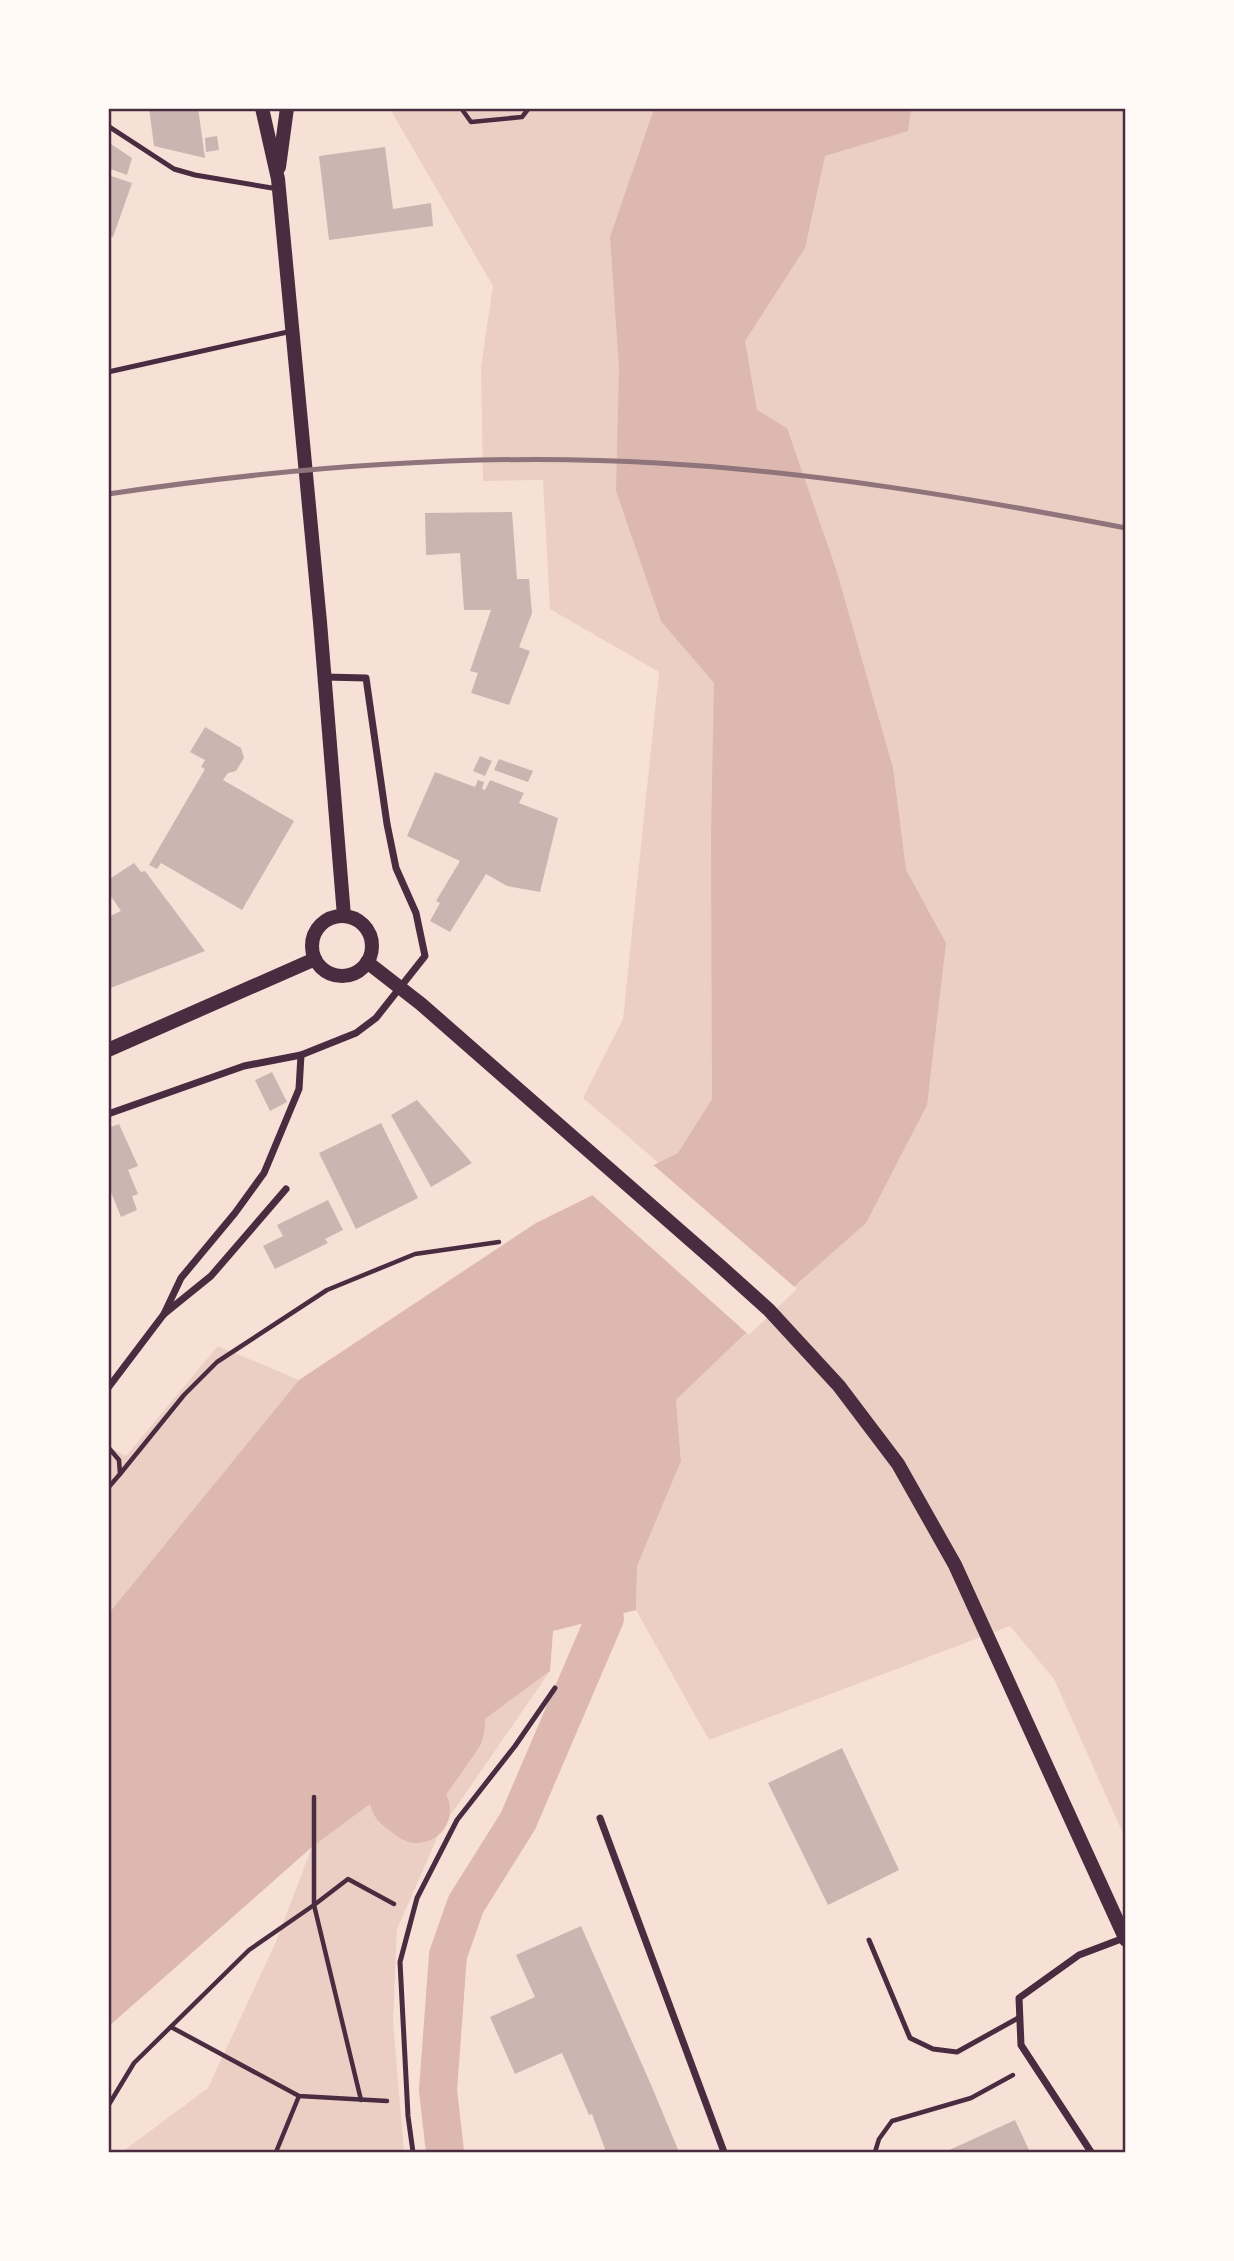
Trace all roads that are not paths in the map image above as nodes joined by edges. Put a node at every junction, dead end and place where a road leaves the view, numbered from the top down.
1 (262, 108) edge
2 (287, 108) edge
3 (108, 126) edge
4 (278, 184) junction
5 (292, 331) junction
6 (108, 372) edge
7 (325, 677) junction
8 (344, 916) junction
9 (315, 960) junction
10 (368, 962) junction
11 (108, 1050) edge
12 (301, 1055) junction
13 (108, 1114) edge
14 (286, 1189) dead end
15 (164, 1314) junction
16 (108, 1388) edge
17 (555, 1688) dead end
18 (600, 1818) dead end
19 (1125, 1939) edge
20 (869, 1940) dead end
21 (1020, 2017) junction
22 (413, 2152) edge
23 (724, 2152) edge
24 (1091, 2152) edge

1 - 4 main road
2 - 4 main road
3 - 4 lane
4 - 5 main road
5 - 6 lane
5 - 7 main road
7 - 8 main road
7 - 12 street
8 - 9 main road
8 - 10 main road
9 - 10 main road
9 - 11 main road
10 - 19 main road
12 - 13 street
12 - 15 street
14 - 15 street
15 - 16 street
17 - 22 lane
18 - 23 street
19 - 21 street
20 - 21 lane
21 - 24 street

